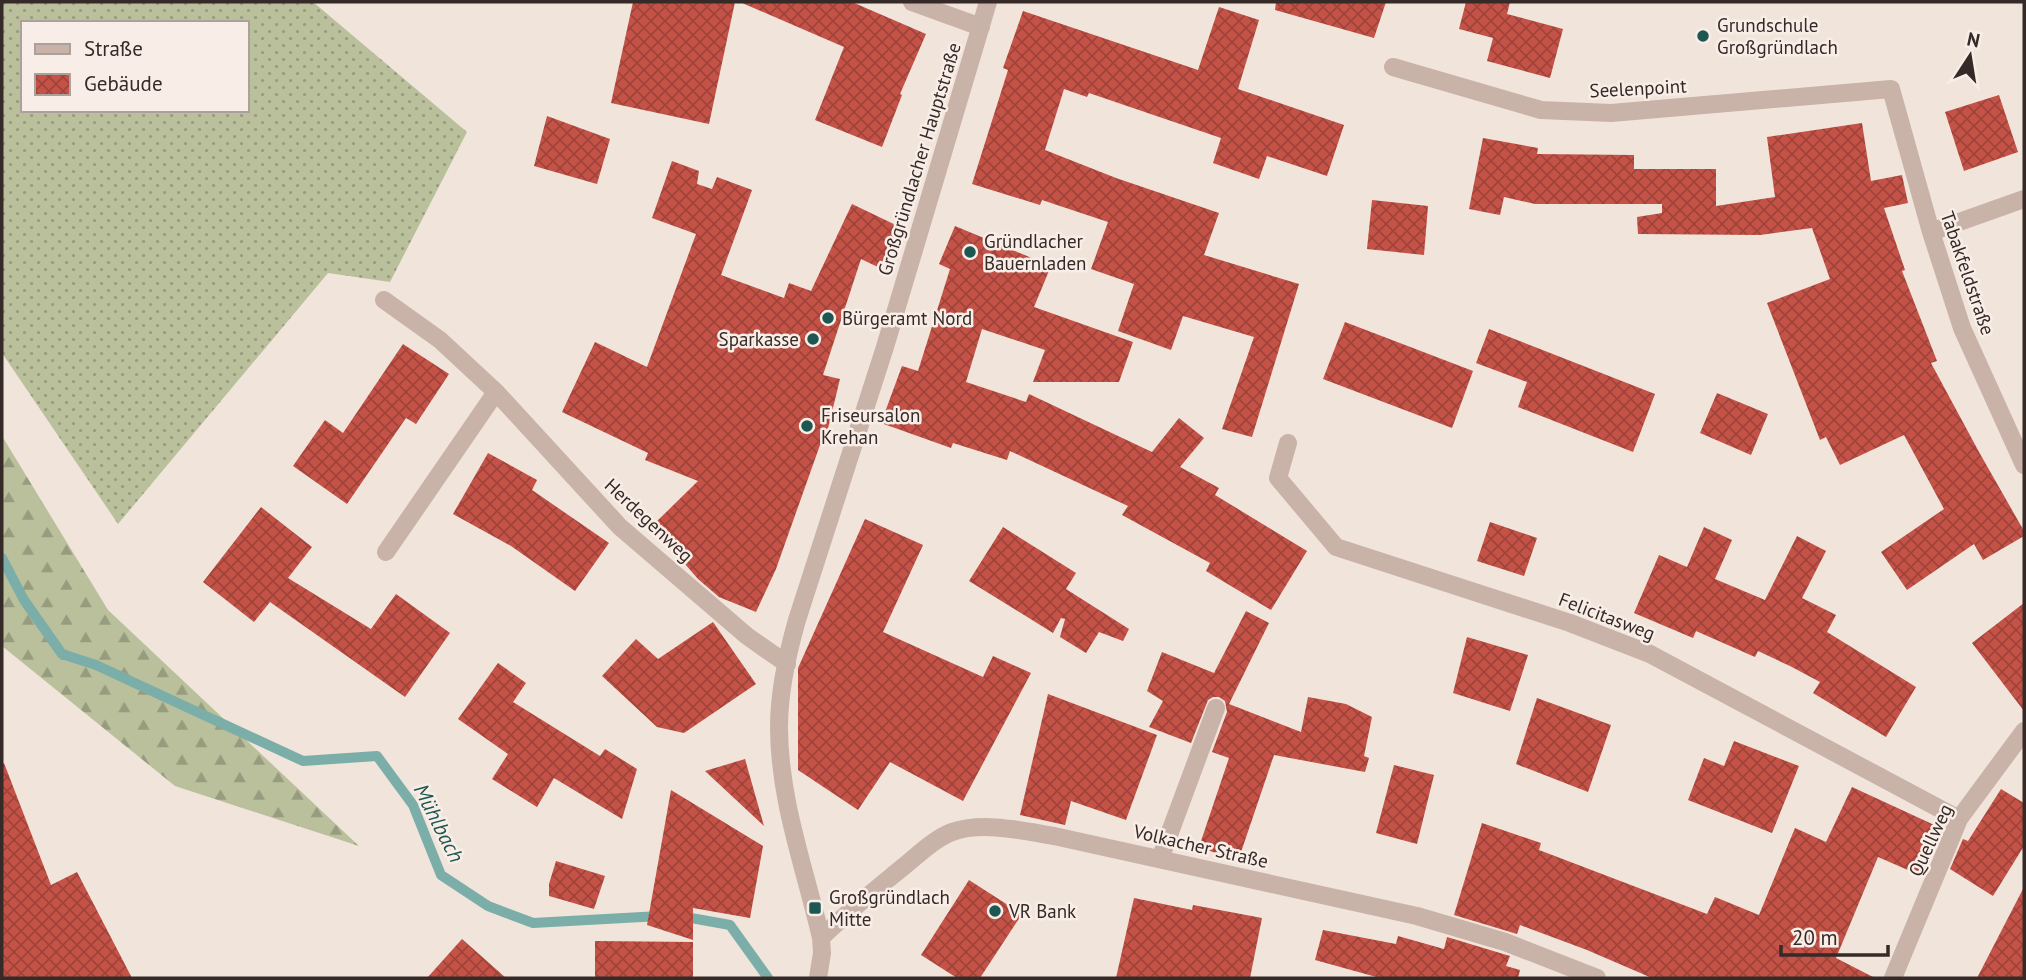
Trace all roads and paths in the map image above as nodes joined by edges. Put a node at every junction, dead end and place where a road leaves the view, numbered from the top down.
1 (912, 2) edge
2 (988, 2) edge
3 (981, 27) junction
4 (1393, 67) dead end
5 (1891, 89) joint
6 (2024, 199) edge
7 (1931, 232) junction
8 (384, 300) dead end
9 (496, 392) junction
10 (1288, 443) dead end
11 (2024, 465) edge
12 (386, 552) dead end
13 (787, 664) junction
14 (1216, 708) dead end
15 (2024, 731) edge
16 (1959, 819) junction
17 (1160, 859) junction
18 (821, 938) junction
19 (818, 978) edge
20 (1597, 978) edge
21 (1893, 978) edge

1 - 3 street
2 - 3 street, Großgründlacher Hauptstraße
3 - 13 street, Großgründlacher Hauptstraße
4 - 5 street, Seelenpoint
5 - 7 street, Tabakfeldstraße
6 - 7 street
7 - 11 street, Tabakfeldstraße
8 - 9 street, Herdegenweg
9 - 12 street
9 - 13 street, Herdegenweg
10 - 16 street, Felicitasweg
13 - 18 street, Großgründlacher Hauptstraße
14 - 17 street
15 - 16 street, Quellweg
16 - 21 street, Quellweg
17 - 18 street, Volkacher Straße
17 - 20 street, Volkacher Straße
18 - 19 street, Großgründlacher Hauptstraße

